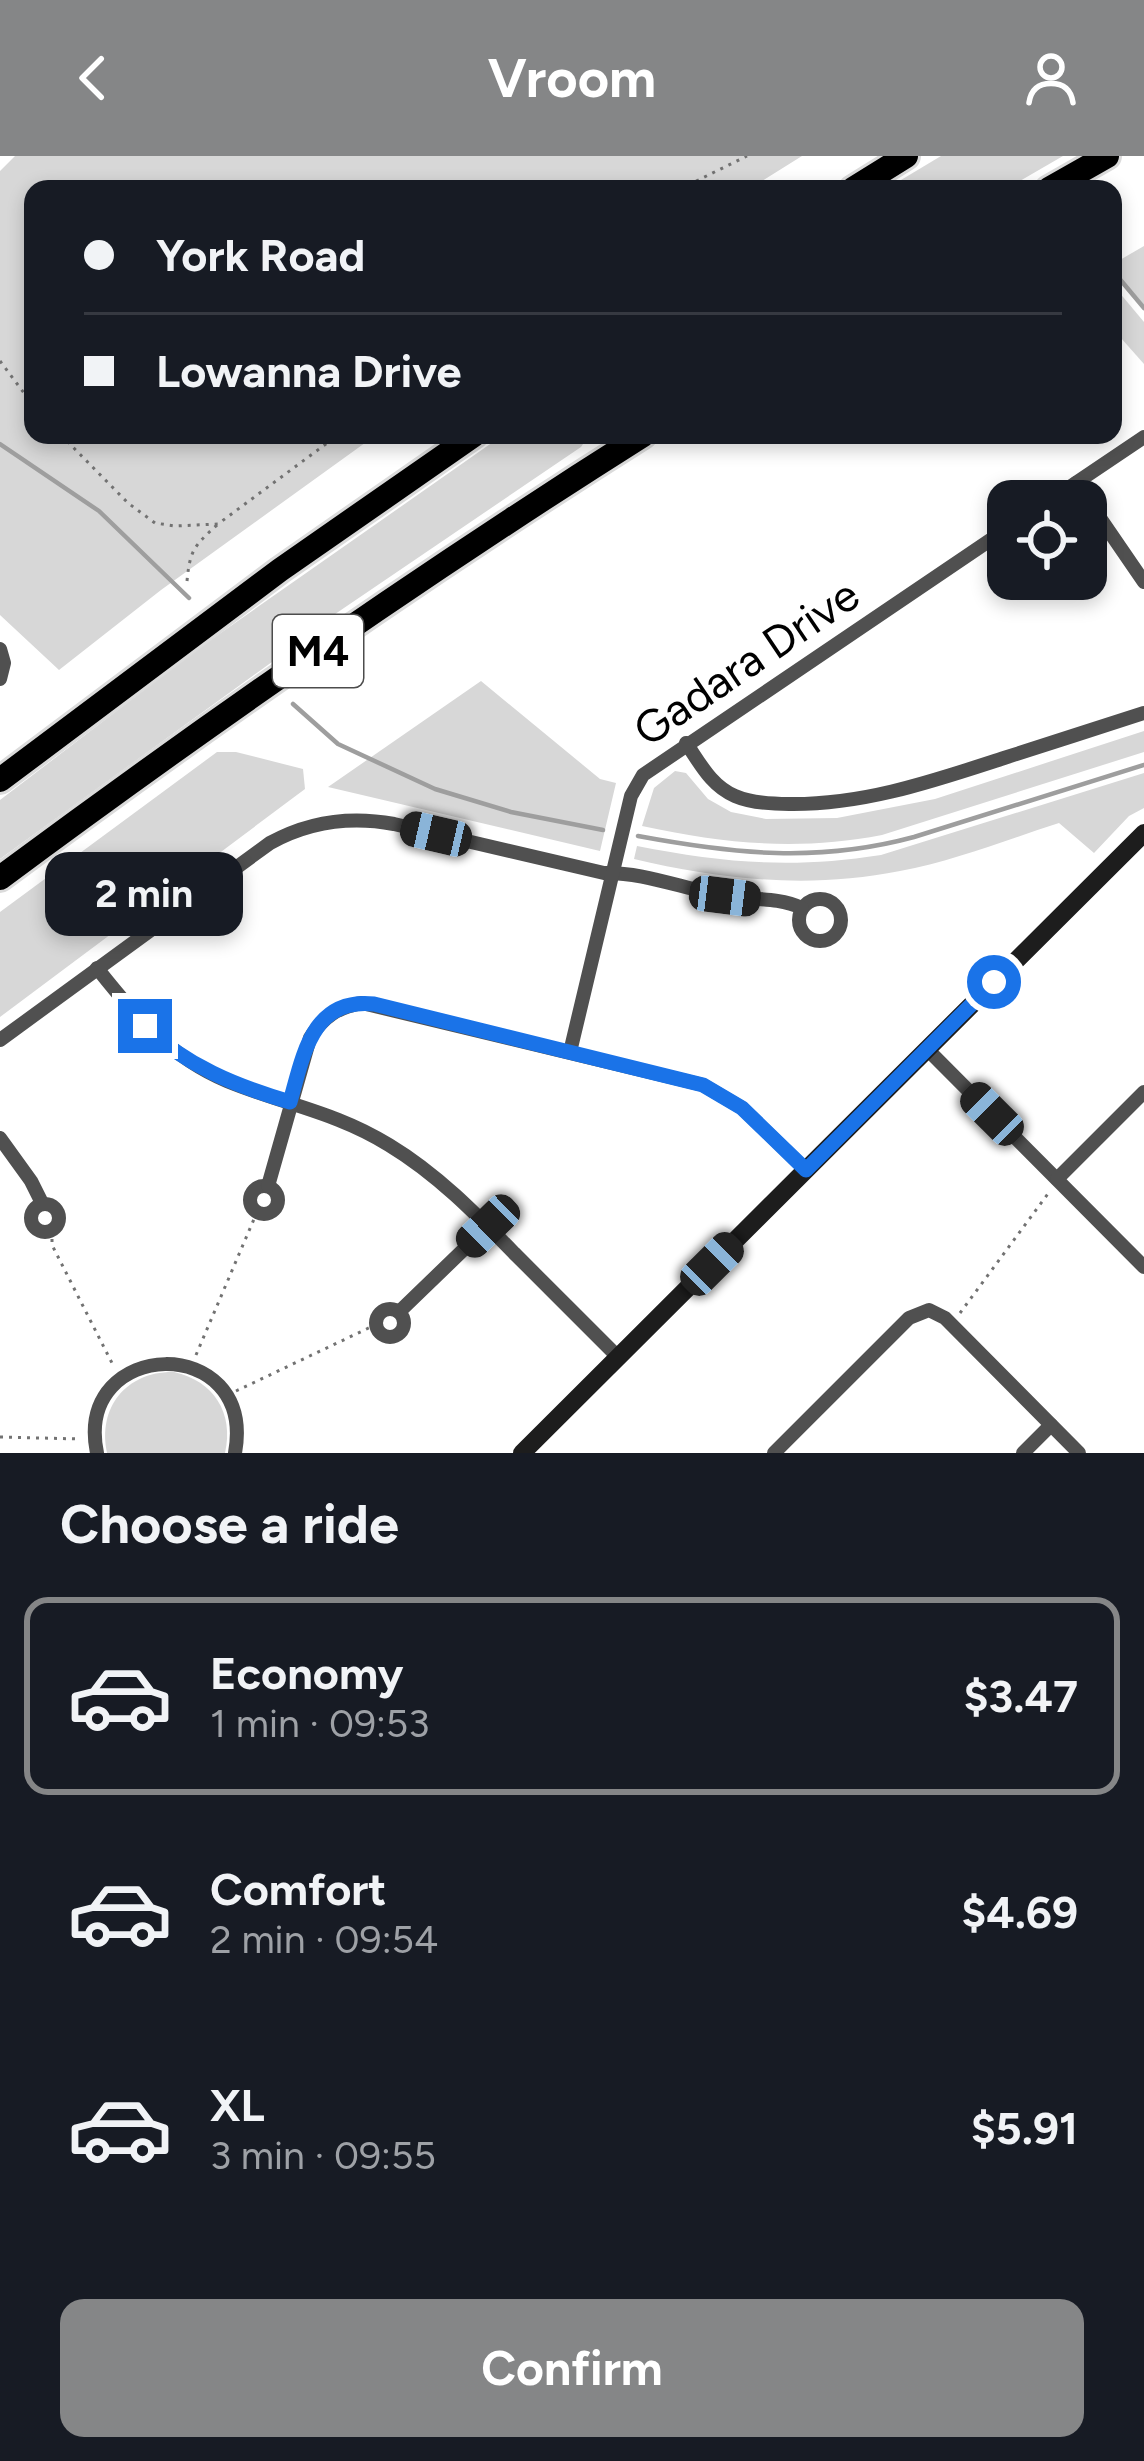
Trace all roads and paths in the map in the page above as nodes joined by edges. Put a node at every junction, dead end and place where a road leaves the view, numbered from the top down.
1 (747, 156) edge
2 (906, 156) edge
3 (1107, 156) edge
4 (698, 180) edge
5 (867, 180) edge
6 (1065, 180) edge
7 (0, 362) edge
8 (24, 393) edge
9 (1144, 437) edge
10 (70, 444) edge
11 (326, 444) edge
12 (461, 444) edge
13 (629, 444) edge
14 (1080, 480) edge
15 (218, 524) junction
16 (1107, 528) edge
17 (987, 542) edge
18 (187, 580) dead end
19 (1144, 582) edge
20 (0, 649) edge
21 (0, 679) edge
22 (1144, 713) edge
23 (686, 743) junction
24 (0, 780) edge
25 (1144, 833) edge
26 (613, 873) junction
27 (0, 878) edge
28 (802, 908) dead end
29 (97, 968) junction
30 (0, 1040) edge
31 (927, 1048) junction
32 (570, 1052) junction
33 (1144, 1092) edge
34 (290, 1102) junction
35 (0, 1138) edge
36 (806, 1170) junction
37 (1057, 1179) junction
38 (257, 1212) joint
39 (488, 1226) junction
40 (52, 1230) joint
41 (1144, 1267) edge
42 (399, 1312) junction
43 (951, 1324) junction
44 (375, 1325) junction
45 (618, 1358) junction
46 (188, 1366) junction
47 (121, 1379) junction
48 (225, 1394) junction
49 (1051, 1425) junction
50 (0, 1437) edge
51 (96, 1446) edge
52 (235, 1453) edge
53 (522, 1453) edge
54 (774, 1453) edge
55 (1023, 1453) edge
56 (1079, 1453) edge

1 - 4 path
2 - 5 highway
3 - 6 highway
7 - 8 path
9 - 14 street
10 - 15 path
11 - 15 path
12 - 24 highway, M4
13 - 27 highway, M4
15 - 18 path
16 - 19 street
17 - 23 street, Gadara Drive
20 - 21 street
22 - 23 street
23 - 26 street, Gadara Drive
25 - 31 street
26 - 28 street
26 - 29 street
26 - 32 street, Gadara Drive
29 - 30 street
29 - 34 street
31 - 36 street
31 - 37 street
32 - 34 street
32 - 36 street
33 - 37 street
34 - 38 street
34 - 39 street
35 - 40 street
36 - 45 street
37 - 41 street
37 - 43 path
38 - 46 path
39 - 42 street
39 - 45 street
40 - 47 path
42 - 44 street
42 - 44 street
43 - 49 street
43 - 54 street
44 - 48 path
45 - 53 street
46 - 47 street
46 - 48 street
47 - 51 street
48 - 52 street
49 - 55 street
49 - 56 street
50 - 51 path

